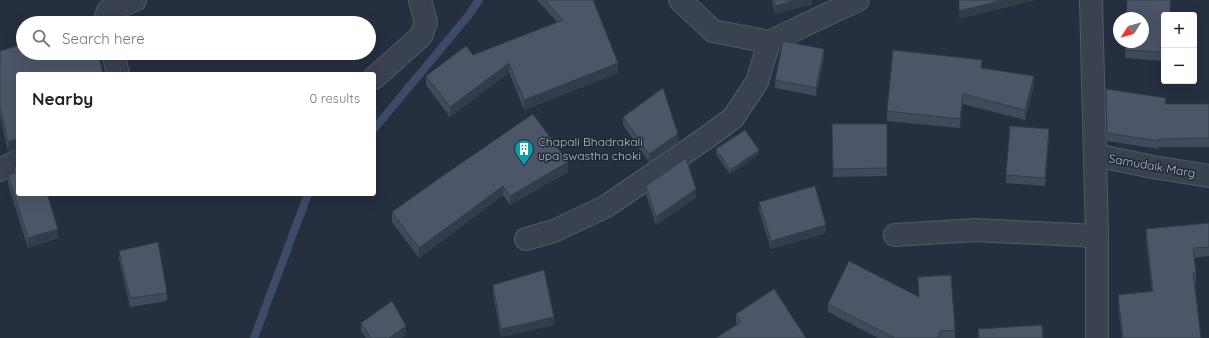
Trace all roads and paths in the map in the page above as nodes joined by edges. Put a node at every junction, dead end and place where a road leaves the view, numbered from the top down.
1 (135, 0) edge
2 (420, 0) edge
3 (680, 0) edge
4 (858, 0) edge
5 (1091, 0) edge
6 (106, 16) edge
7 (768, 42) junction
8 (115, 60) edge
9 (118, 72) edge
10 (376, 76) edge
11 (1095, 155) junction
12 (16, 162) edge
13 (0, 170) edge
14 (1209, 176) edge
15 (895, 234) dead end
16 (1096, 236) junction
17 (526, 239) dead end
18 (1097, 338) edge

1 - 6 street
2 - 10 street
3 - 7 street
4 - 7 street
5 - 11 street
7 - 17 street
8 - 9 street
11 - 14 street, Samudaik Marg
11 - 16 street
12 - 13 street
15 - 16 street
16 - 18 street

